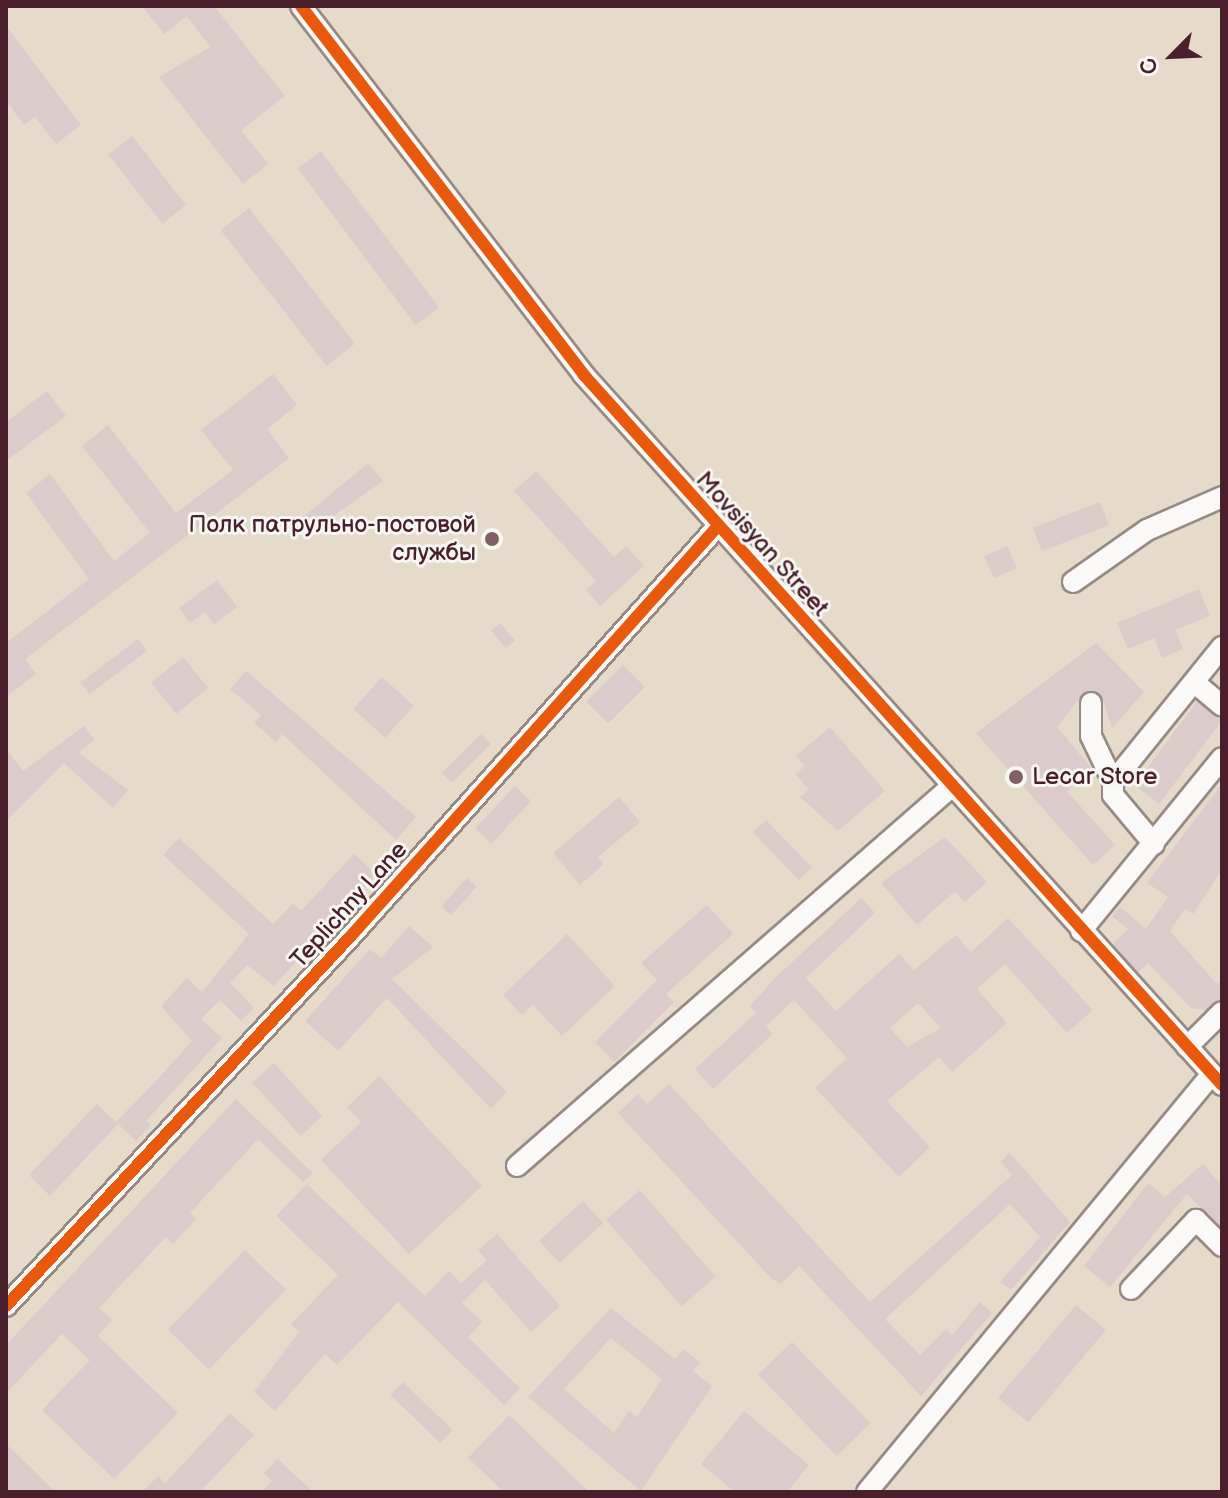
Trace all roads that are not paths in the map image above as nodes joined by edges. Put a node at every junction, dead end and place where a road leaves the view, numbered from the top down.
1 (301, 6) edge
2 (1222, 497) edge
3 (717, 527) junction
4 (1073, 582) dead end
5 (1222, 647) edge
6 (1195, 683) junction
7 (1091, 703) dead end
8 (1222, 706) edge
9 (1222, 758) edge
10 (1113, 782) junction
11 (951, 787) junction
12 (1154, 844) junction
13 (1081, 931) junction
14 (1222, 1012) edge
15 (1187, 1047) junction
16 (1217, 1080) edge
17 (517, 1166) dead end
18 (1222, 1246) edge
19 (1131, 1289) dead end
20 (6, 1306) edge
21 (867, 1492) edge

1 - 3 street, Movsisyan Street
2 - 4 street
3 - 11 street, Movsisyan Street
3 - 20 street, Teplichny Lane
5 - 6 street
6 - 8 street
6 - 10 street
7 - 10 street
9 - 12 street
10 - 12 street
11 - 13 street, Movsisyan Street
11 - 17 street
12 - 13 street
13 - 15 street, Movsisyan Street
14 - 15 street
15 - 16 street, Movsisyan Street
16 - 21 street
18 - 19 street

